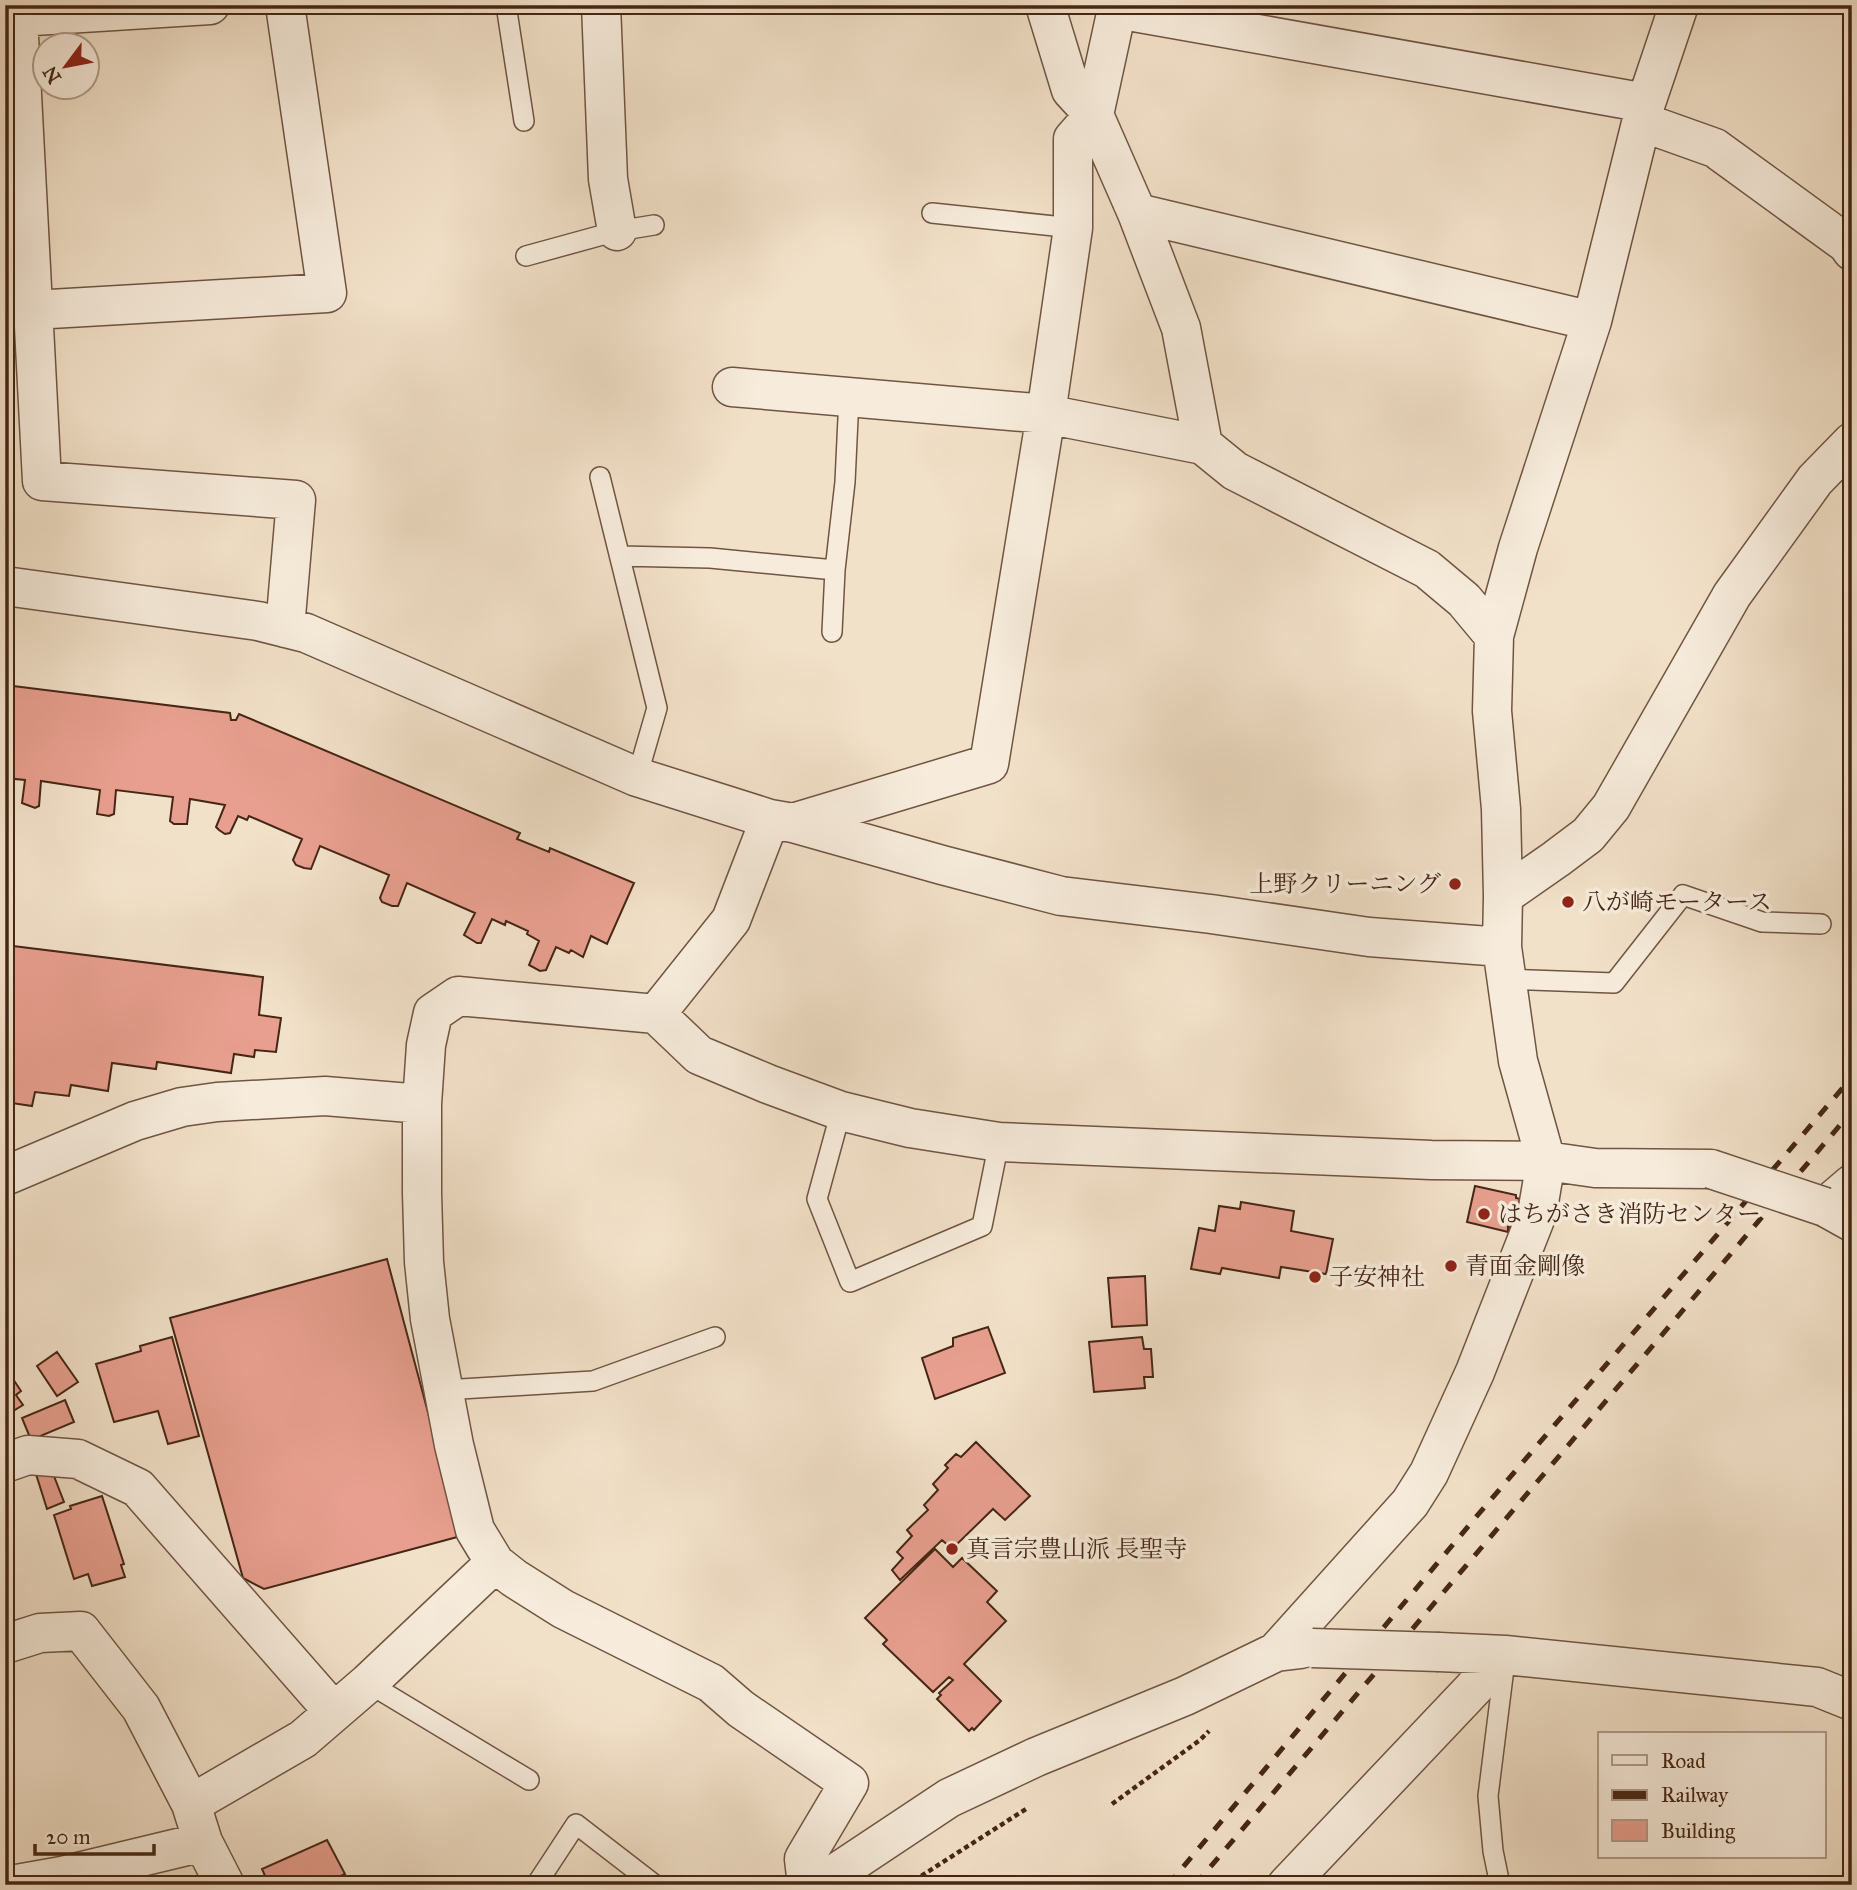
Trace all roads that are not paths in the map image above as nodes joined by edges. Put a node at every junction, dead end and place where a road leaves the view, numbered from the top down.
1 (210, 5) edge
2 (285, 5) edge
3 (506, 5) edge
4 (601, 5) edge
5 (1045, 5) edge
6 (1679, 5) edge
7 (1644, 113) junction
8 (1094, 116) junction
9 (524, 121) dead end
10 (932, 213) dead end
11 (1137, 213) junction
12 (654, 225) dead end
13 (1073, 228) junction
14 (617, 231) junction
15 (1852, 251) edge
16 (526, 256) dead end
17 (33, 310) junction
18 (1592, 320) junction
19 (732, 387) dead end
20 (849, 397) junction
21 (1046, 414) junction
22 (1852, 442) edge
23 (1203, 445) junction
24 (600, 477) dead end
25 (620, 556) junction
26 (835, 570) junction
27 (5, 586) edge
28 (285, 628) junction
29 (832, 632) dead end
30 (1494, 636) junction
31 (637, 776) junction
32 (782, 821) junction
33 (1503, 896) junction
34 (1821, 924) dead end
35 (1505, 963) junction
36 (656, 1014) junction
37 (422, 1104) junction
38 (841, 1111) junction
39 (999, 1142) junction
40 (1546, 1161) junction
41 (5, 1176) edge
42 (1843, 1204) edge
43 (715, 1337) dead end
44 (444, 1390) junction
45 (5, 1463) edge
46 (495, 1563) junction
47 (5, 1644) edge
48 (1294, 1650) junction
49 (1505, 1655) junction
50 (368, 1683) junction
51 (1852, 1701) edge
52 (334, 1712) junction
53 (529, 1780) dead end
54 (191, 1804) junction
55 (203, 1842) junction
56 (62, 1880) edge
57 (11, 1885) edge
58 (225, 1885) edge
59 (536, 1885) edge
60 (655, 1885) edge
61 (807, 1885) edge
62 (818, 1885) edge
63 (1287, 1885) edge
64 (1500, 1885) edge

1 - 17 street
2 - 17 street
3 - 9 lane
4 - 14 street
5 - 8 street
6 - 7 street
7 - 8 street
7 - 15 street
7 - 18 street
8 - 11 street
8 - 13 street
10 - 13 lane
11 - 18 street
11 - 23 street
12 - 14 lane
13 - 21 street
14 - 16 lane
17 - 28 street
18 - 30 street
19 - 20 street
20 - 21 street
20 - 26 lane
21 - 23 street
21 - 32 street
22 - 33 street
23 - 30 street
24 - 25 lane
25 - 26 lane
25 - 31 lane
26 - 29 lane
27 - 28 street
28 - 31 street
30 - 33 street
31 - 32 street
32 - 35 street
32 - 36 street
33 - 35 street
34 - 35 lane
35 - 40 street
36 - 37 street
36 - 38 street
37 - 41 street
37 - 44 street
38 - 39 street
38 - 39 lane
39 - 40 street
40 - 42 street, bridge
40 - 48 street
43 - 44 lane
44 - 46 street
45 - 52 street
46 - 50 street
46 - 61 street
47 - 54 street
48 - 49 street, bridge
48 - 62 street
49 - 51 street
49 - 63 street
49 - 64 lane
50 - 52 street
50 - 53 lane
52 - 54 street
54 - 55 street
55 - 56 street
55 - 58 street
56 - 57 street
59 - 60 lane

